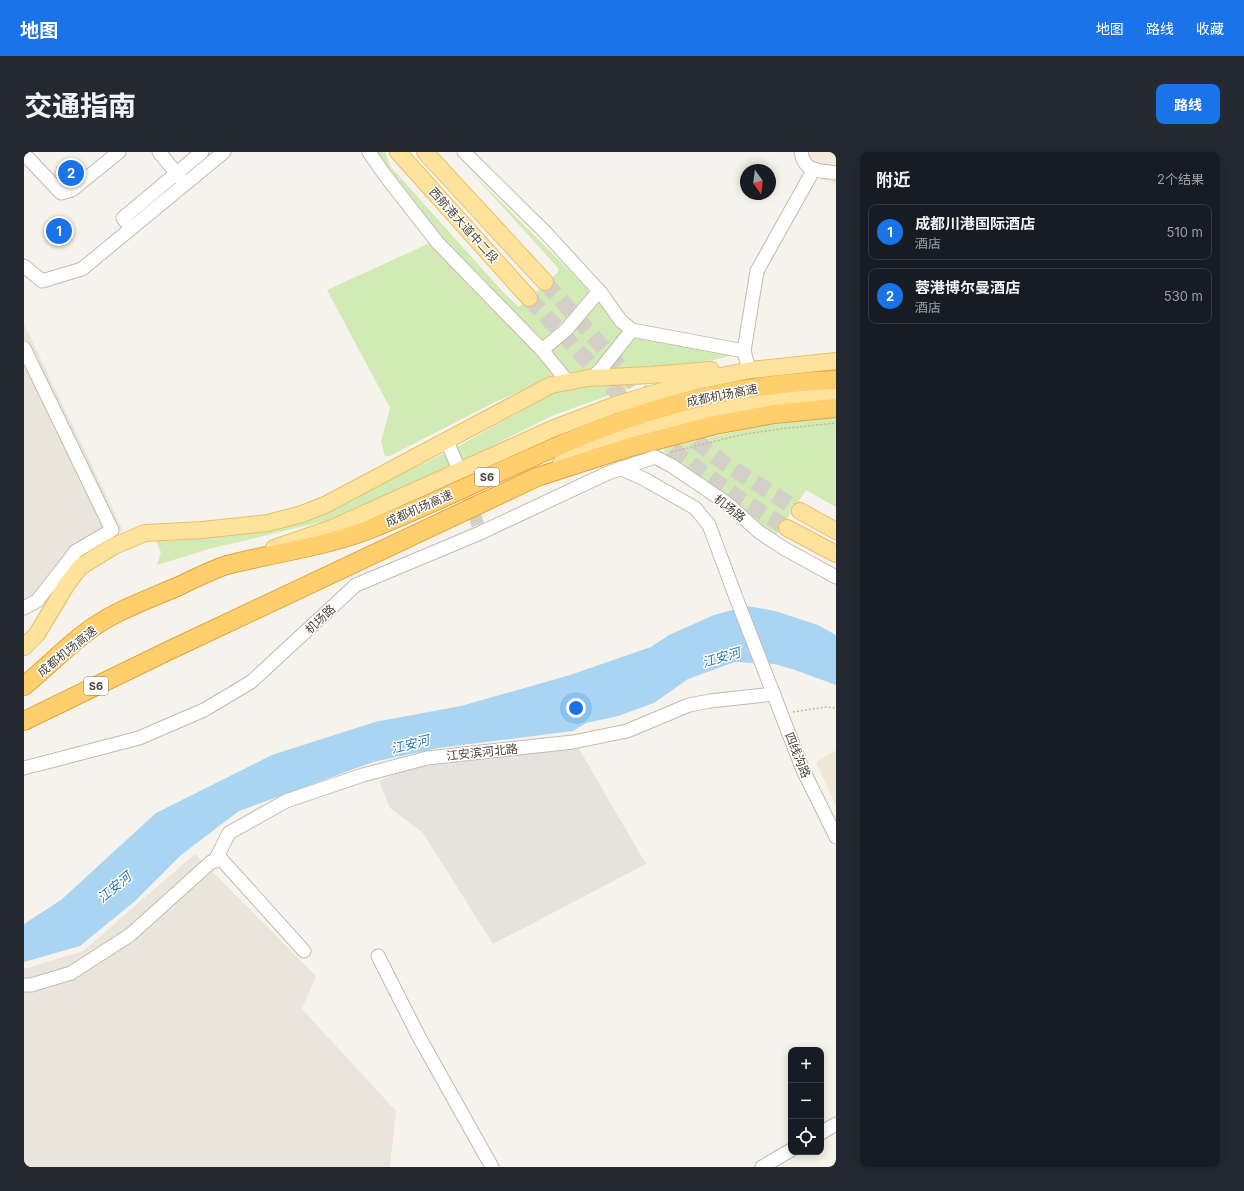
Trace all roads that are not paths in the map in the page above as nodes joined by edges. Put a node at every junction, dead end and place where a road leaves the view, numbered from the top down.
1 (119, 152) edge
2 (159, 152) edge
3 (202, 152) edge
4 (224, 152) edge
5 (369, 152) edge
6 (398, 152) edge
7 (425, 152) edge
8 (464, 152) edge
9 (801, 152) edge
10 (29, 159) edge
11 (814, 169) junction
12 (836, 173) edge
13 (177, 174) junction
14 (186, 184) junction
15 (131, 228) junction
16 (24, 266) edge
17 (545, 282) tunnel mouth
18 (599, 291) junction
19 (529, 298) tunnel mouth
20 (632, 330) junction
21 (24, 348) edge
22 (542, 350) junction
23 (836, 351) edge
24 (746, 357) junction
25 (836, 362) edge
26 (711, 370) junction
27 (592, 378) junction
28 (836, 380) edge
29 (568, 382) junction
30 (836, 396) edge
31 (615, 405) junction
32 (836, 408) edge
33 (447, 441) junction
34 (458, 465) tunnel mouth
35 (620, 468) junction
36 (537, 477) junction
37 (800, 511) tunnel mouth
38 (787, 528) tunnel mouth
39 (836, 531) edge
40 (836, 554) edge
41 (225, 566) junction
42 (836, 577) edge
43 (24, 608) edge
44 (24, 647) edge
45 (764, 670) joint
46 (24, 686) edge
47 (774, 694) junction
48 (24, 721) edge
49 (24, 768) edge
50 (836, 837) edge
51 (215, 861) junction
52 (304, 951) dead end
53 (378, 956) dead end
54 (24, 985) edge
55 (836, 1124) edge
56 (824, 1131) edge
57 (788, 1152) edge
58 (492, 1167) edge
59 (762, 1167) edge

1 - 10 street
2 - 13 street
3 - 13 street
4 - 14 street
5 - 22 street
6 - 19 main road, 西航港大道中二段
7 - 17 main road
8 - 18 street
9 - 11 street
11 - 12 street
11 - 24 street
13 - 14 street
13 - 15 street
14 - 15 street
15 - 16 street
18 - 20 street
18 - 22 street
20 - 24 street
20 - 27 street
21 - 43 street
22 - 29 street
23 - 24 main road
24 - 26 main road
25 - 31 main road
26 - 27 main road
26 - 31 main road
27 - 29 main road
28 - 41 highway, 成都机场高速 / S6
29 - 33 main road
30 - 36 main road
31 - 41 main road
32 - 36 highway, 成都机场高速 / S6
33 - 34 street
33 - 44 main road
35 - 42 street, 机场路
35 - 45 street, 机场路
35 - 49 street, 机场路
36 - 48 highway, 成都机场高速 / S6
37 - 39 main road
38 - 40 main road
41 - 46 highway, 成都机场高速 / S6
45 - 47 street, 四线沟路
47 - 50 street, 四线沟路
47 - 51 street, 江安滨河北路
51 - 52 street
51 - 54 street
53 - 58 street
55 - 56 street
57 - 59 street

